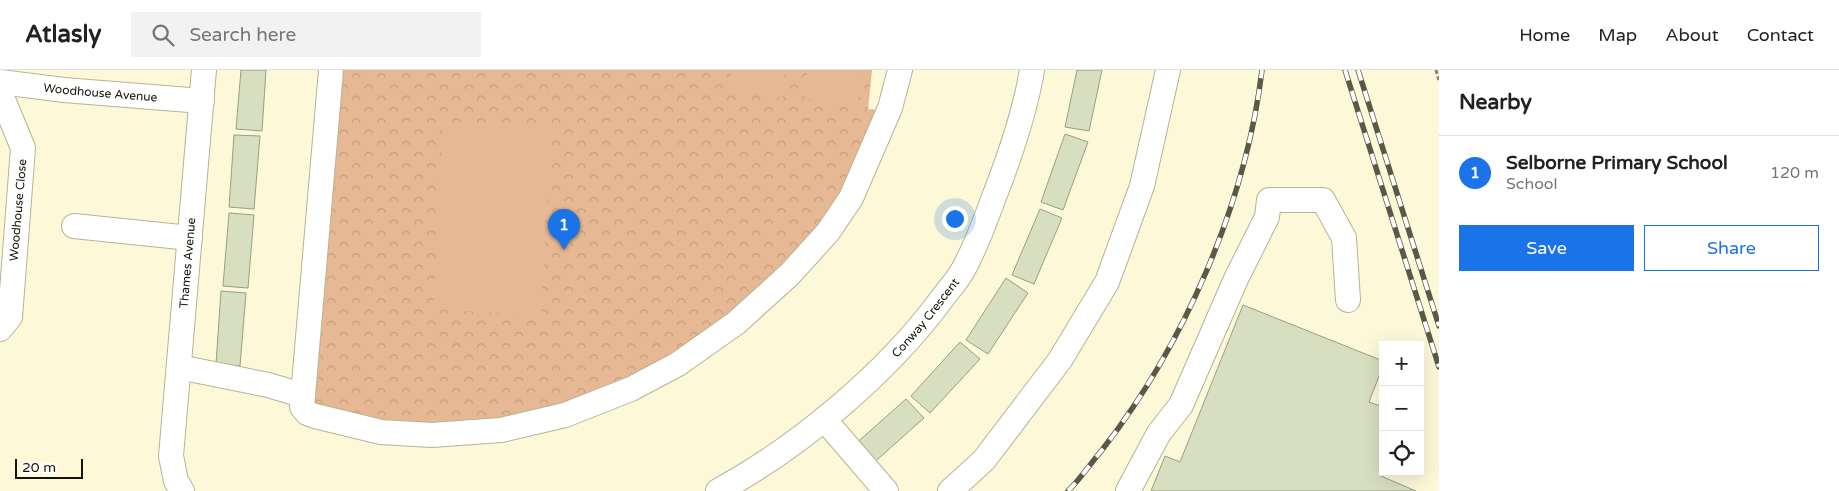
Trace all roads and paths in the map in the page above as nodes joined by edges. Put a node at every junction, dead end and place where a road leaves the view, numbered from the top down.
1 (204, 70) edge
2 (331, 70) edge
3 (900, 70) edge
4 (1032, 70) edge
5 (1168, 70) edge
6 (1436, 70) edge
7 (65, 80) edge
8 (1439, 81) edge
9 (0, 82) edge
10 (0, 92) edge
11 (202, 102) junction
12 (74, 226) dead end
13 (190, 238) junction
14 (1348, 300) dead end
15 (0, 330) edge
16 (179, 367) junction
17 (302, 395) junction
18 (824, 419) junction
19 (182, 491) edge
20 (718, 491) edge
21 (886, 491) edge
22 (950, 491) edge
23 (1128, 491) edge

1 - 11 street, Thames Avenue
2 - 17 street
3 - 17 street
4 - 18 street, Conway Crescent
5 - 22 street
6 - 8 path
7 - 9 street, Woodhouse Avenue
7 - 11 street, Woodhouse Avenue
10 - 15 street, Woodhouse Close
11 - 13 street, Thames Avenue
12 - 13 street
13 - 16 street, Thames Avenue
14 - 23 street
16 - 17 street
16 - 19 street, Thames Avenue
18 - 20 street, Conway Crescent
18 - 21 street

